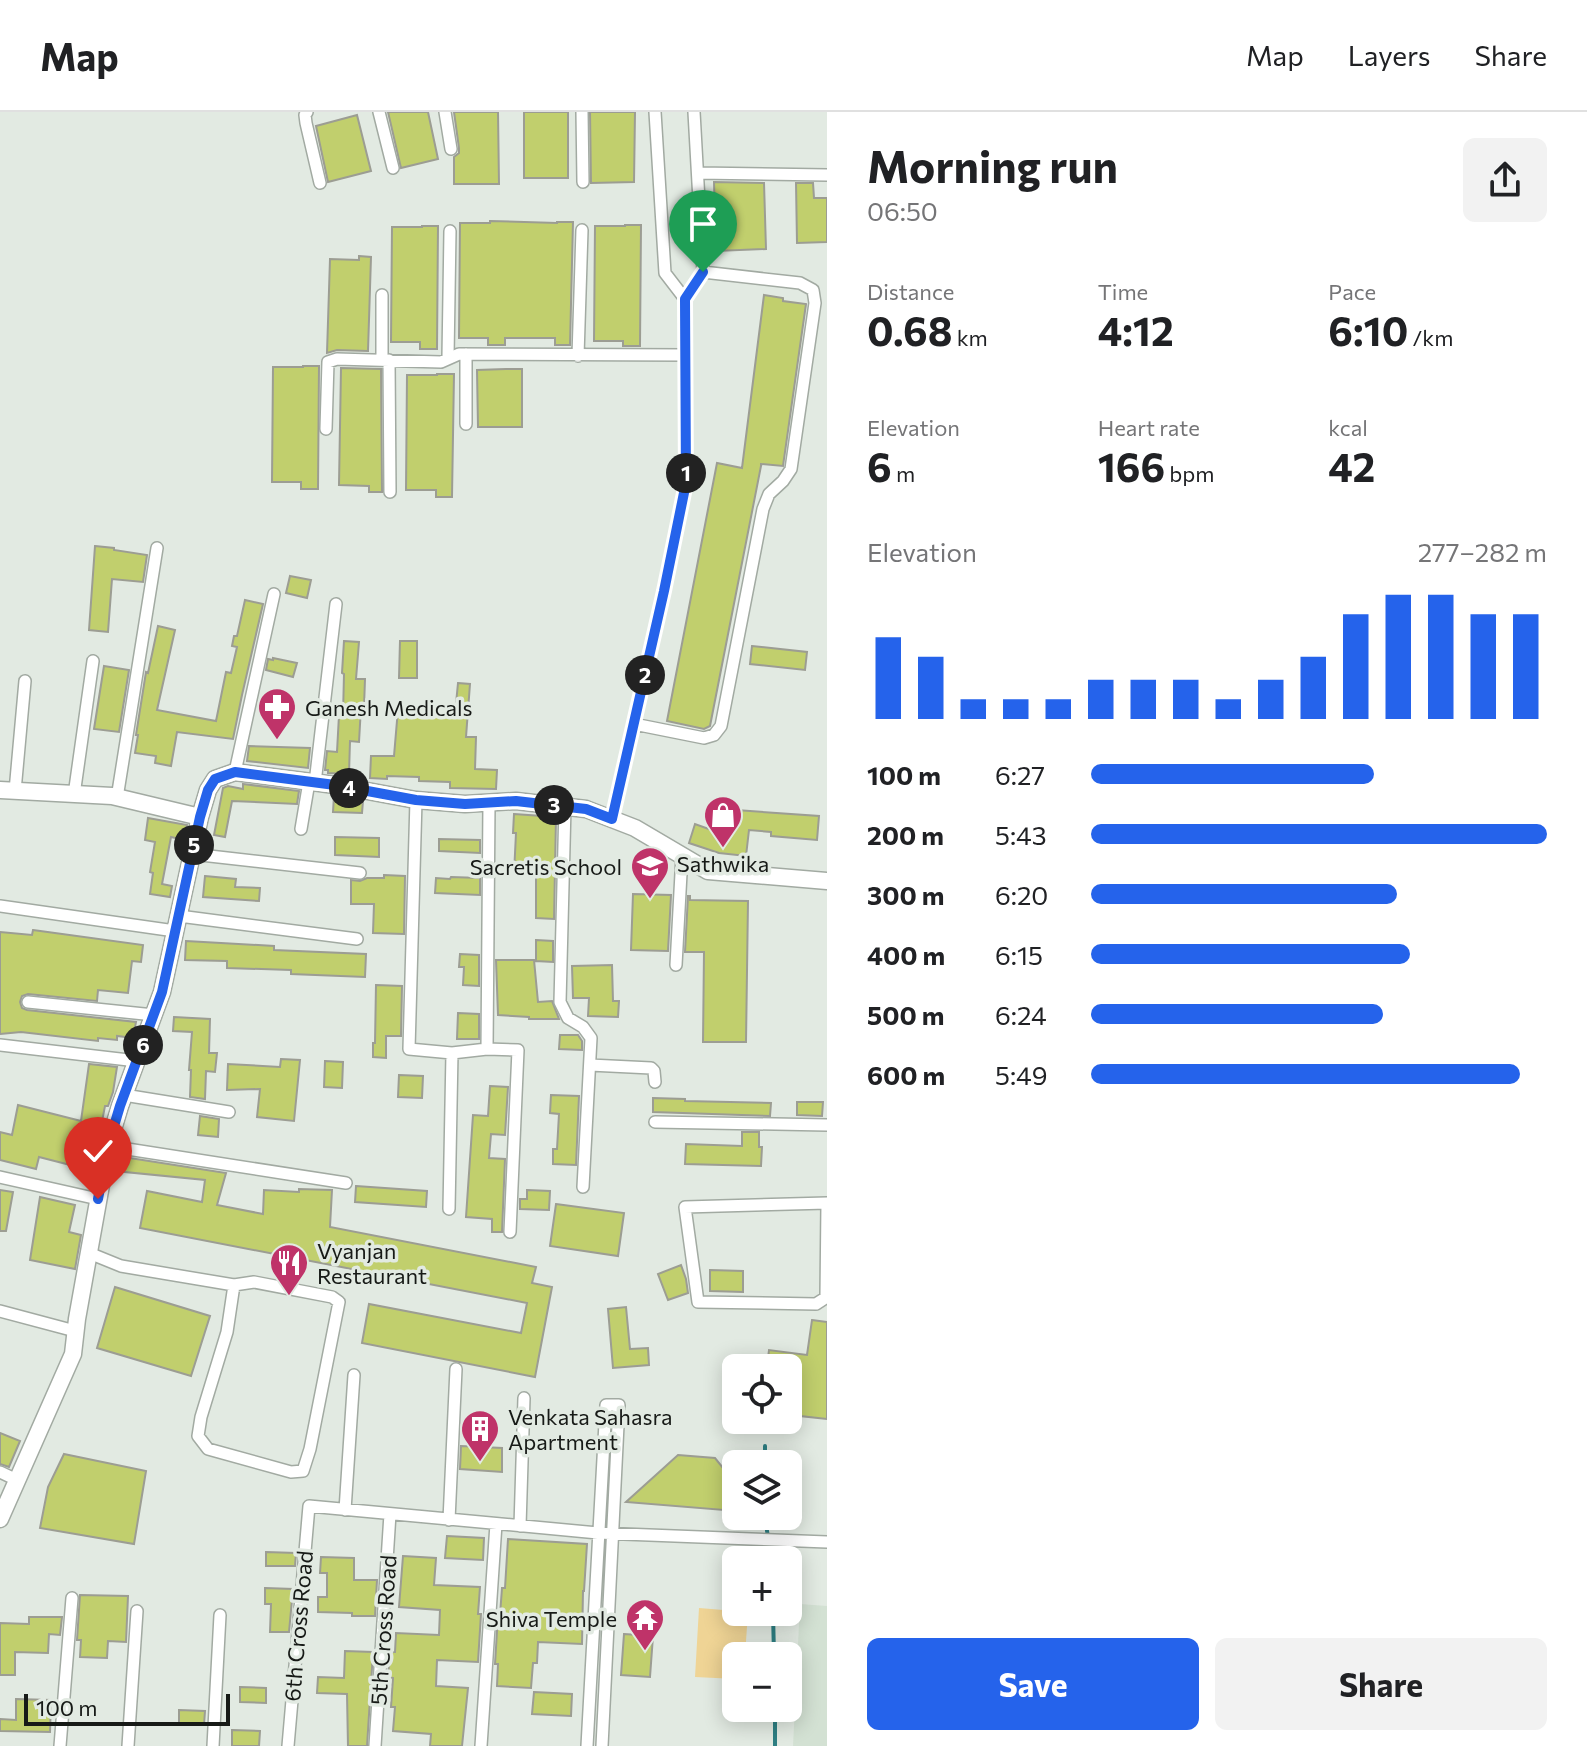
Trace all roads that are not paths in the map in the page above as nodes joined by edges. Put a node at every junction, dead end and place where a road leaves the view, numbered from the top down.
1 (307, 112) edge
2 (379, 112) edge
3 (445, 112) edge
4 (582, 112) edge
5 (655, 112) edge
6 (694, 112) edge
7 (451, 149) dead end
8 (393, 168) dead end
9 (698, 173) junction
10 (827, 175) edge
11 (583, 182) dead end
12 (320, 183) dead end
13 (582, 230) dead end
14 (450, 231) dead end
15 (703, 272) junction
16 (382, 295) dead end
17 (685, 299) junction
18 (466, 354) junction
19 (686, 355) junction
20 (578, 356) junction
21 (448, 357) junction
22 (386, 360) junction
23 (466, 424) dead end
24 (326, 429) dead end
25 (390, 492) dead end
26 (157, 548) dead end
27 (274, 594) dead end
28 (336, 604) dead end
29 (93, 661) dead end
30 (25, 681) dead end
31 (634, 724) junction
32 (235, 772) junction
33 (312, 782) junction
34 (8, 790) edge
35 (74, 795) junction
36 (117, 798) junction
37 (416, 800) junction
38 (489, 803) junction
39 (565, 806) junction
40 (200, 817) junction
41 (612, 819) junction
42 (301, 829) dead end
43 (192, 854) junction
44 (682, 855) junction
45 (360, 873) dead end
46 (827, 881) edge
47 (0, 906) edge
48 (177, 924) junction
49 (357, 939) dead end
50 (676, 965) dead end
51 (28, 1002) dead end
52 (154, 1015) junction
53 (0, 1045) edge
54 (487, 1049) junction
55 (452, 1053) junction
56 (137, 1061) junction
57 (590, 1065) junction
58 (655, 1082) dead end
59 (124, 1095) junction
60 (229, 1112) dead end
61 (655, 1122) dead end
62 (827, 1125) edge
63 (108, 1146) junction
64 (0, 1177) edge
65 (346, 1183) dead end
66 (583, 1187) dead end
67 (98, 1199) junction
68 (827, 1201) edge
69 (449, 1209) dead end
70 (510, 1232) dead end
71 (89, 1253) junction
72 (234, 1285) junction
73 (826, 1297) edge
74 (0, 1311) edge
75 (75, 1331) junction
76 (456, 1369) dead end
77 (354, 1375) dead end
78 (524, 1398) dead end
79 (0, 1472) edge
80 (17, 1480) junction
81 (345, 1510) junction
82 (390, 1514) junction
83 (0, 1519) edge
84 (449, 1520) junction
85 (496, 1524) junction
86 (520, 1526) junction
87 (598, 1533) junction
88 (612, 1534) junction
89 (827, 1542) edge
90 (72, 1598) dead end
91 (137, 1611) dead end
92 (220, 1615) dead end
93 (60, 1746) edge
94 (128, 1746) edge
95 (213, 1746) edge
96 (288, 1746) edge
97 (375, 1746) edge
98 (481, 1746) edge
99 (587, 1746) edge
100 (602, 1746) edge

1 - 12 street
2 - 8 street
3 - 7 street
4 - 11 street
5 - 17 street
6 - 9 street
9 - 10 street
9 - 15 street
13 - 20 street
14 - 21 street
15 - 17 street
15 - 31 street
16 - 22 street
17 - 19 street
18 - 20 street
18 - 21 street
18 - 23 street
19 - 20 street
19 - 31 street
21 - 22 street
22 - 24 street
22 - 25 street
26 - 36 street
27 - 32 street
28 - 33 street
29 - 35 street
30 - 34 street
31 - 41 street
32 - 33 street
32 - 40 street
33 - 37 street
33 - 42 street
34 - 35 street
35 - 36 street
36 - 40 street
37 - 38 street
37 - 55 street
38 - 39 street
38 - 54 street
39 - 41 street
39 - 57 street
40 - 43 street
41 - 44 street
43 - 45 street
43 - 48 street
44 - 46 street
44 - 50 street
47 - 48 street
48 - 49 street
48 - 52 street
51 - 52 street
52 - 56 street
53 - 56 street
54 - 55 street
54 - 70 street
55 - 69 street
56 - 59 street
57 - 58 street
57 - 66 street
59 - 60 street
59 - 63 street
61 - 62 street
63 - 65 street
63 - 67 street
64 - 67 street
67 - 71 street
68 - 73 street
68 - 73 street
71 - 72 street
71 - 75 street
72 - 72 street
74 - 75 street
75 - 80 street
76 - 84 street
77 - 81 street
78 - 86 street
79 - 80 street
80 - 83 street
81 - 82 street
81 - 96 street, 6th Cross Road
82 - 84 street
82 - 97 street, 5th Cross Road
84 - 85 street
85 - 86 street
85 - 98 street
86 - 87 street
87 - 88 street
87 - 88 street
87 - 99 street
88 - 89 street
88 - 100 street
90 - 93 street
91 - 94 street
92 - 95 street

